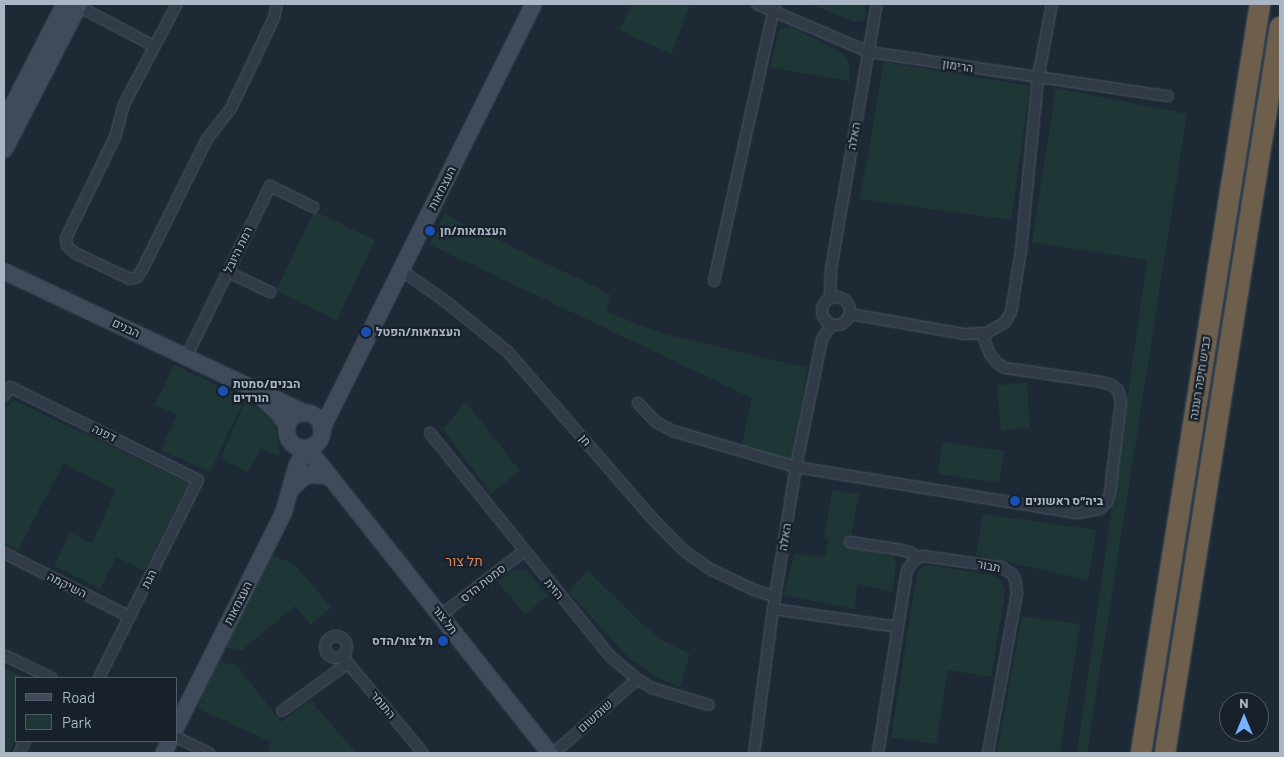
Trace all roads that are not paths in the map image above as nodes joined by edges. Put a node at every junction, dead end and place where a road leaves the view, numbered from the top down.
1 (74, 4) edge
2 (177, 4) edge
3 (277, 4) edge
4 (533, 4) edge
5 (757, 4) edge
6 (877, 4) edge
7 (1052, 4) edge
8 (1260, 4) edge
9 (773, 8) edge
10 (1280, 27) edge
11 (154, 46) junction
12 (869, 52) junction
13 (1038, 78) junction
14 (1168, 96) dead end
15 (4, 121) edge
16 (4, 149) edge
17 (313, 207) dead end
18 (4, 270) edge
19 (401, 270) junction
20 (228, 272) junction
21 (714, 281) dead end
22 (270, 292) dead end
23 (830, 298) junction
24 (850, 314) junction
25 (831, 325) junction
26 (982, 334) junction
27 (186, 357) junction
28 (248, 387) junction
29 (7, 392) edge
30 (338, 399) junction
31 (638, 403) dead end
32 (310, 414) junction
33 (287, 426) junction
34 (430, 433) dead end
35 (290, 441) junction
36 (313, 441) junction
37 (796, 467) junction
38 (198, 480) joint
39 (334, 482) junction
40 (291, 484) junction
41 (850, 542) dead end
42 (524, 551) junction
43 (4, 553) edge
44 (916, 558) junction
45 (775, 597) junction
46 (773, 608) junction
47 (441, 615) junction
48 (130, 617) junction
49 (898, 627) junction
50 (4, 654) edge
51 (50, 677) edge
52 (100, 677) edge
53 (637, 679) junction
54 (708, 705) dead end
55 (282, 711) dead end
56 (178, 722) edge
57 (178, 738) edge
58 (209, 753) edge
59 (423, 753) edge
60 (550, 753) edge
61 (554, 753) edge
62 (754, 753) edge
63 (878, 753) edge
64 (988, 753) edge
65 (1141, 753) edge
66 (1165, 753) edge

1 - 11 street
1 - 15 street
1 - 16 street
2 - 11 street
3 - 11 street
4 - 19 street, העצמאות
5 - 9 street, הרימון
6 - 12 street, האלה
7 - 13 street
8 - 65 highway, כביש חיפה רעננה
9 - 12 street, הרימון
9 - 21 street
10 - 66 highway, כביש חיפה רעננה
12 - 13 street, הרימון
12 - 23 street, האלה
13 - 14 street, הרימון
13 - 26 street
17 - 20 street, רמת היובל
18 - 27 street, הבנים
19 - 30 street, העצמאות
19 - 45 street, חן
20 - 22 street
20 - 27 street, רמת היובל
23 - 24 street
23 - 25 street
24 - 25 street
24 - 26 street
25 - 37 street, האלה
26 - 37 street
27 - 28 street, הבנים
28 - 32 street, הבנים
28 - 33 street, הבנים
29 - 38 street, דפנה
30 - 32 street, העצמאות
30 - 36 street, העצמאות
31 - 37 street
32 - 33 street, העצמאות
32 - 36 street, תל צור
33 - 35 street, העצמאות
34 - 42 street, הזית
35 - 36 street
35 - 40 street, העצמאות
36 - 39 street, תל צור
36 - 40 street, העצמאות
37 - 45 street, האלה
38 - 48 street, הגת
39 - 40 street
39 - 47 street, תל צור
40 - 56 street, העצמאות
41 - 44 street
42 - 47 street, סמטת הדס
42 - 53 street, הזית
43 - 48 street, השיקמה
44 - 49 street
44 - 64 street, תבור
45 - 46 street, האלה
46 - 49 street
46 - 62 street, האלה
47 - 60 street, תל צור
48 - 52 street, הגת
49 - 63 street
50 - 51 street
53 - 54 street, הזית
53 - 61 street, שומשום
55 - 59 street, התומר
57 - 58 street

